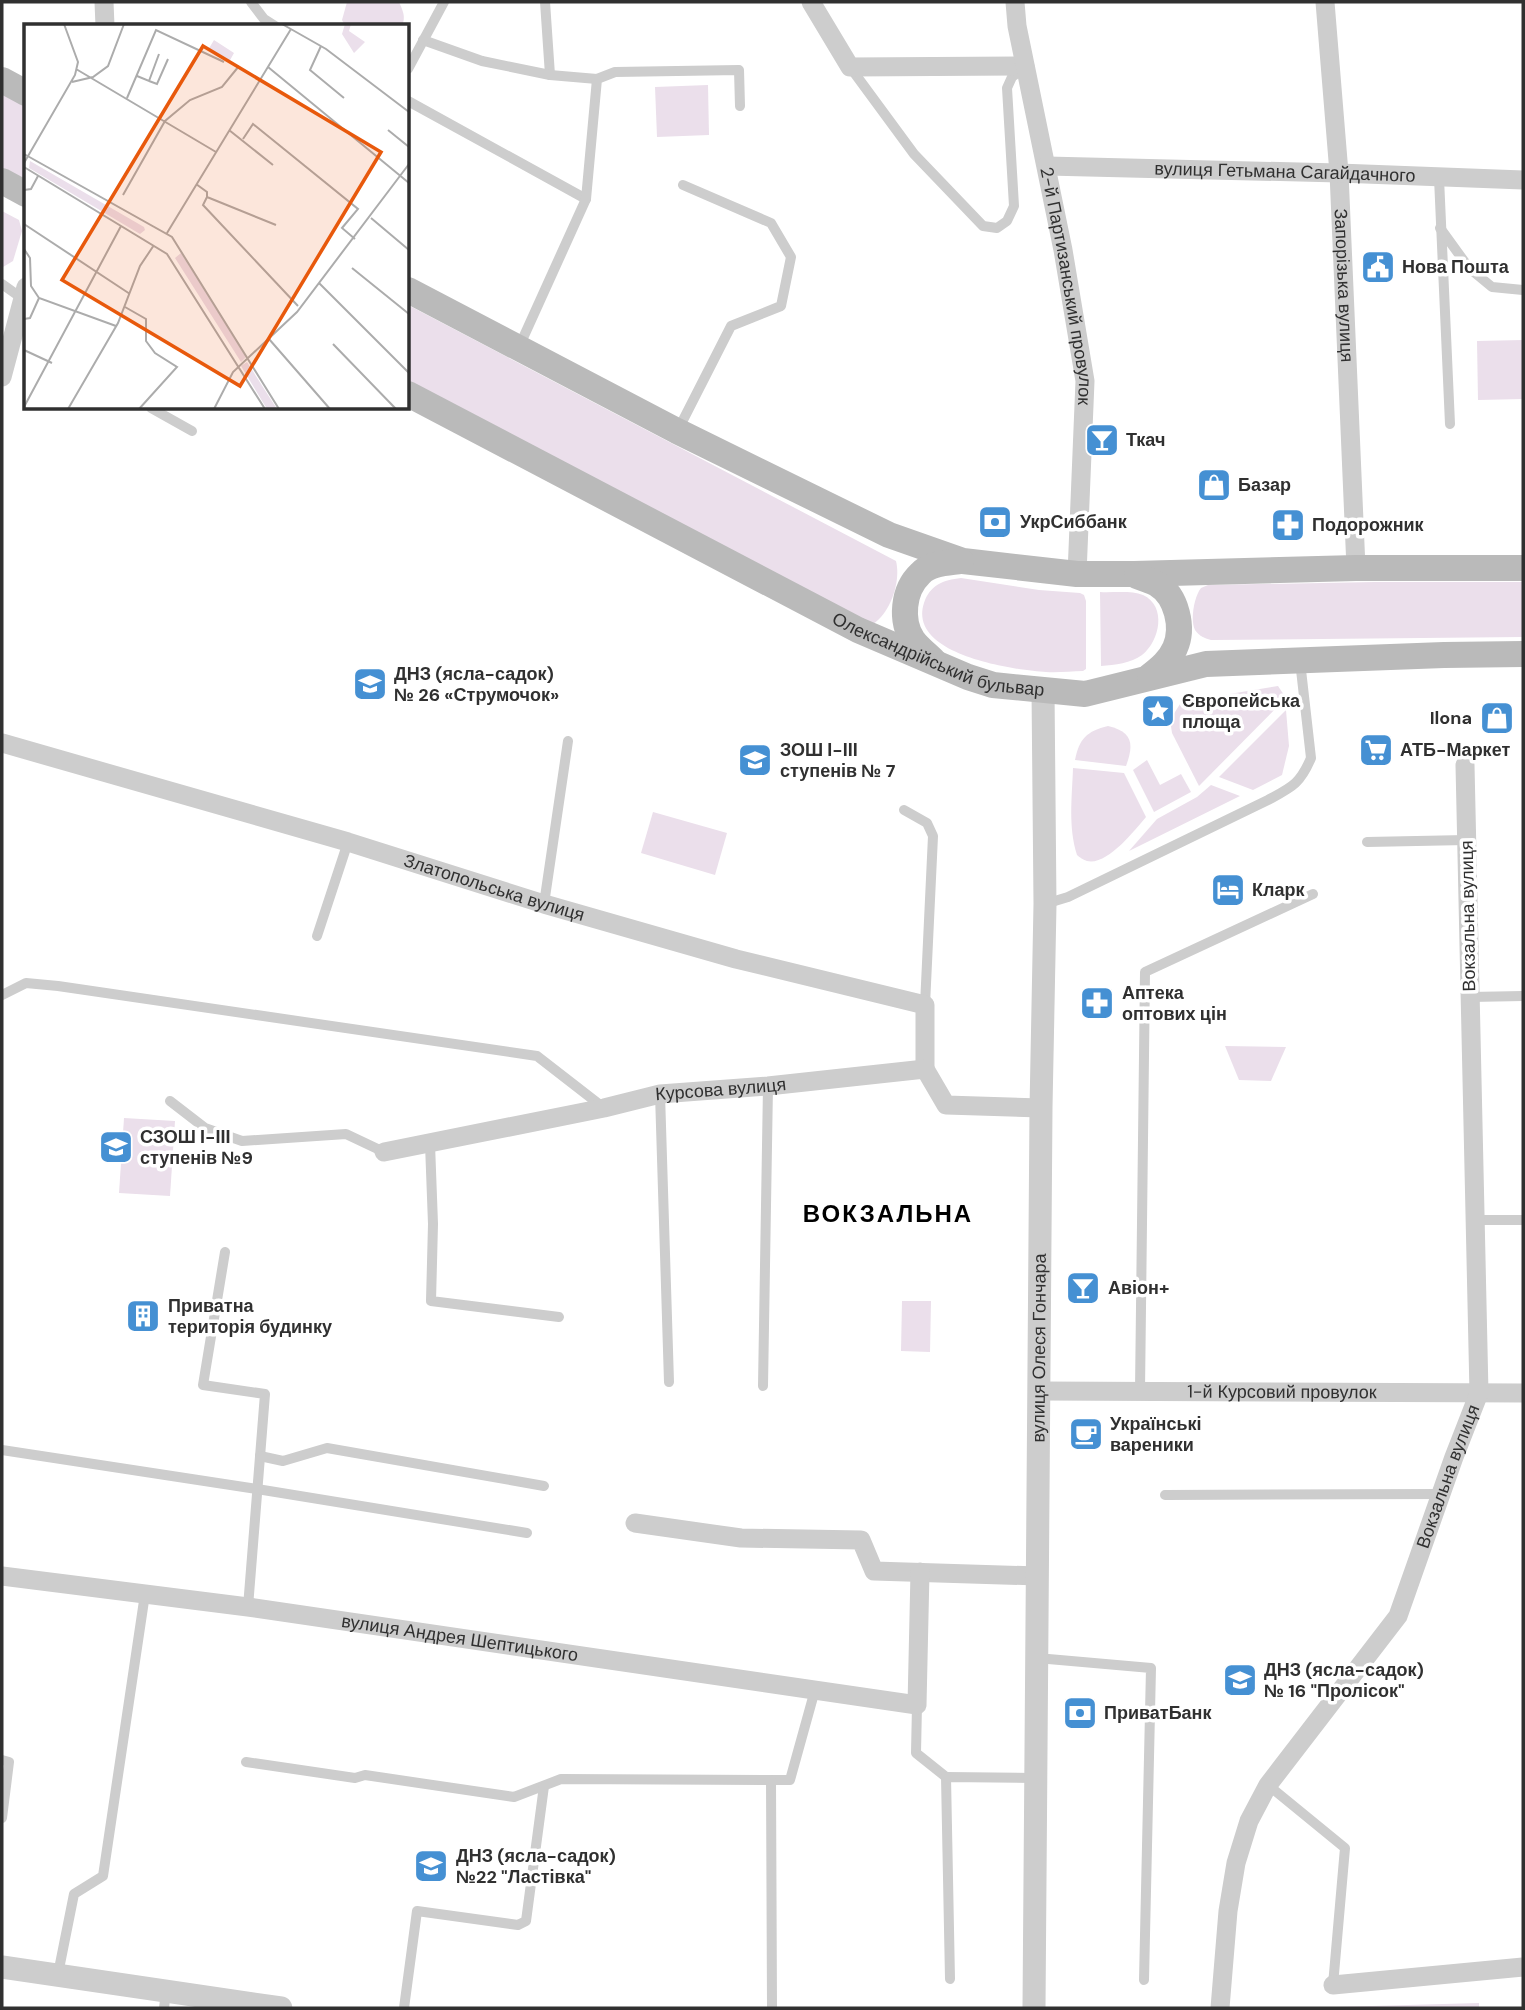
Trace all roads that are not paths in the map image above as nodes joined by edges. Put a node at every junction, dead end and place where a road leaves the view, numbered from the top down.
1 (104, 2) edge
2 (251, 2) edge
3 (443, 2) edge
4 (545, 2) edge
5 (811, 2) edge
6 (1015, 2) edge
7 (1325, 2) edge
8 (105, 24) edge
9 (272, 24) edge
10 (423, 40) junction
11 (410, 65) edge
12 (1025, 66) junction
13 (850, 67) junction
14 (550, 75) junction
15 (597, 79) junction
16 (2, 80) edge
17 (24, 92) edge
18 (410, 102) edge
19 (740, 106) dead end
20 (1047, 166) junction
21 (1339, 173) junction
22 (1439, 178) junction
23 (1523, 180) edge
24 (2, 181) edge
25 (683, 185) dead end
26 (24, 193) edge
27 (586, 199) junction
28 (1440, 228) junction
29 (2, 284) edge
30 (1523, 290) edge
31 (410, 291) edge
32 (24, 293) edge
33 (19, 333) edge
34 (519, 347) junction
35 (2, 377) edge
36 (410, 395) edge
37 (155, 410) edge
38 (1450, 424) dead end
39 (677, 430) junction
40 (192, 431) dead end
41 (963, 561) junction
42 (1356, 568) junction
43 (1523, 568) edge
44 (1077, 574) junction
45 (1134, 574) junction
46 (1523, 654) edge
47 (1300, 660) junction
48 (938, 664) junction
49 (1150, 676) junction
50 (1043, 690) junction
51 (568, 741) dead end
52 (2, 743) edge
53 (1465, 765) dead end
54 (904, 810) dead end
55 (1466, 839) junction
56 (348, 842) junction
57 (1367, 842) dead end
58 (1314, 894) dead end
59 (1045, 904) junction
60 (544, 905) junction
61 (317, 936) dead end
62 (2, 995) edge
63 (1523, 996) edge
64 (1470, 997) junction
65 (925, 1005) junction
66 (925, 1069) junction
67 (768, 1086) junction
68 (660, 1094) junction
69 (170, 1101) dead end
70 (604, 1108) junction
71 (1041, 1108) junction
72 (430, 1144) junction
73 (384, 1152) joint
74 (1475, 1220) junction
75 (1523, 1220) edge
76 (225, 1252) dead end
77 (559, 1317) dead end
78 (669, 1382) dead end
79 (763, 1386) dead end
80 (1040, 1391) junction
81 (1140, 1391) junction
82 (1479, 1393) junction
83 (1523, 1393) edge
84 (2, 1450) edge
85 (260, 1455) junction
86 (544, 1486) dead end
87 (257, 1489) junction
88 (1441, 1493) junction
89 (1166, 1495) dead end
90 (635, 1522) dead end
91 (527, 1533) dead end
92 (920, 1572) junction
93 (2, 1576) edge
94 (1038, 1576) junction
95 (145, 1594) junction
96 (248, 1607) junction
97 (1037, 1658) junction
98 (815, 1690) junction
99 (917, 1705) junction
100 (2, 1760) edge
101 (246, 1762) dead end
102 (946, 1777) junction
103 (1035, 1777) junction
104 (771, 1780) junction
105 (1268, 1785) junction
106 (544, 1786) junction
107 (2, 1818) edge
108 (2, 1967) edge
109 (1523, 1967) edge
110 (58, 1974) junction
111 (950, 1979) dead end
112 (1144, 1980) dead end
113 (1333, 1985) joint
114 (165, 2000) edge
115 (281, 2008) edge
116 (404, 2008) edge
117 (772, 2008) edge
118 (1034, 2008) edge
119 (1220, 2008) edge

1 - 8 street
2 - 9 lane
3 - 10 lane
4 - 14 lane
5 - 13 street
6 - 12 street, 2-й Партизанський провулок
7 - 21 street, Запорізька вулиця
10 - 11 lane
10 - 14 lane
12 - 13 street
12 - 13 lane
12 - 20 street, 2-й Партизанський провулок
14 - 15 lane
15 - 19 lane
15 - 27 lane
16 - 17 main road
18 - 27 lane
20 - 21 street, вулиця Гетьмана Сагайдачного
20 - 44 street, 2-й Партизанський провулок
21 - 22 street, вулиця Гетьмана Сагайдачного
21 - 42 street, Запорізька вулиця
22 - 23 street, вулиця Гетьмана Сагайдачного
22 - 28 lane
24 - 26 main road
25 - 39 lane
27 - 34 lane
28 - 30 lane
28 - 38 lane
29 - 32 lane
31 - 34 main road
32 - 33 street
33 - 35 street
34 - 39 main road
36 - 48 main road, Олександрійський бульвар
37 - 40 lane
39 - 41 main road
41 - 44 main road
41 - 48 main road
42 - 43 main road
42 - 45 main road
44 - 45 main road
45 - 49 main road
46 - 47 main road, Олександрійський бульвар
47 - 49 main road, Олександрійський бульвар
47 - 59 lane
48 - 50 main road, Олександрійський бульвар
49 - 50 main road, Олександрійський бульвар
50 - 59 street, вулиця Олеся Гончара
51 - 60 lane
52 - 56 street, Златопольська вулиця
53 - 55 street, Вокзальна вулиця
54 - 65 lane
55 - 57 lane
55 - 64 street, Вокзальна вулиця
56 - 60 street, Златопольська вулиця
56 - 61 lane
58 - 81 lane
59 - 71 street, вулиця Олеся Гончара
60 - 65 street, Златопольська вулиця
62 - 70 lane
63 - 64 lane
64 - 74 street, Вокзальна вулиця
65 - 66 street
66 - 67 street, Курсова вулиця
66 - 71 street
67 - 68 street, Курсова вулиця
67 - 79 lane
68 - 70 street, Курсова вулиця
68 - 78 lane
69 - 73 lane
70 - 72 street, Курсова вулиця
71 - 80 street, вулиця Олеся Гончара
72 - 73 street, Курсова вулиця
72 - 77 lane
74 - 75 lane
74 - 82 street, Вокзальна вулиця
76 - 85 lane
80 - 81 street, 1-й Курсовий провулок
80 - 94 street, вулиця Олеся Гончара
81 - 82 street, 1-й Курсовий провулок
82 - 83 street, 1-й Курсовий провулок
82 - 88 street, Вокзальна вулиця
84 - 87 lane
85 - 86 lane
85 - 87 lane
87 - 91 lane
87 - 96 lane
88 - 89 lane
88 - 105 street, Вокзальна вулиця
90 - 92 street
92 - 94 street
92 - 99 street
93 - 95 street, вулиця Андрея Шептицького
94 - 97 street, вулиця Олеся Гончара
95 - 96 street, вулиця Андрея Шептицького
95 - 110 lane
96 - 98 street, вулиця Андрея Шептицького
97 - 103 street, вулиця Олеся Гончара
97 - 112 lane
98 - 99 street, вулиця Андрея Шептицького
98 - 104 lane
99 - 102 lane
100 - 107 lane
101 - 106 lane
102 - 103 lane
102 - 111 lane
103 - 118 street, вулиця Олеся Гончара
104 - 106 lane
104 - 117 lane
105 - 113 lane
105 - 119 street, Вокзальна вулиця
106 - 116 lane
108 - 110 street
109 - 113 street
110 - 114 street
114 - 115 street

